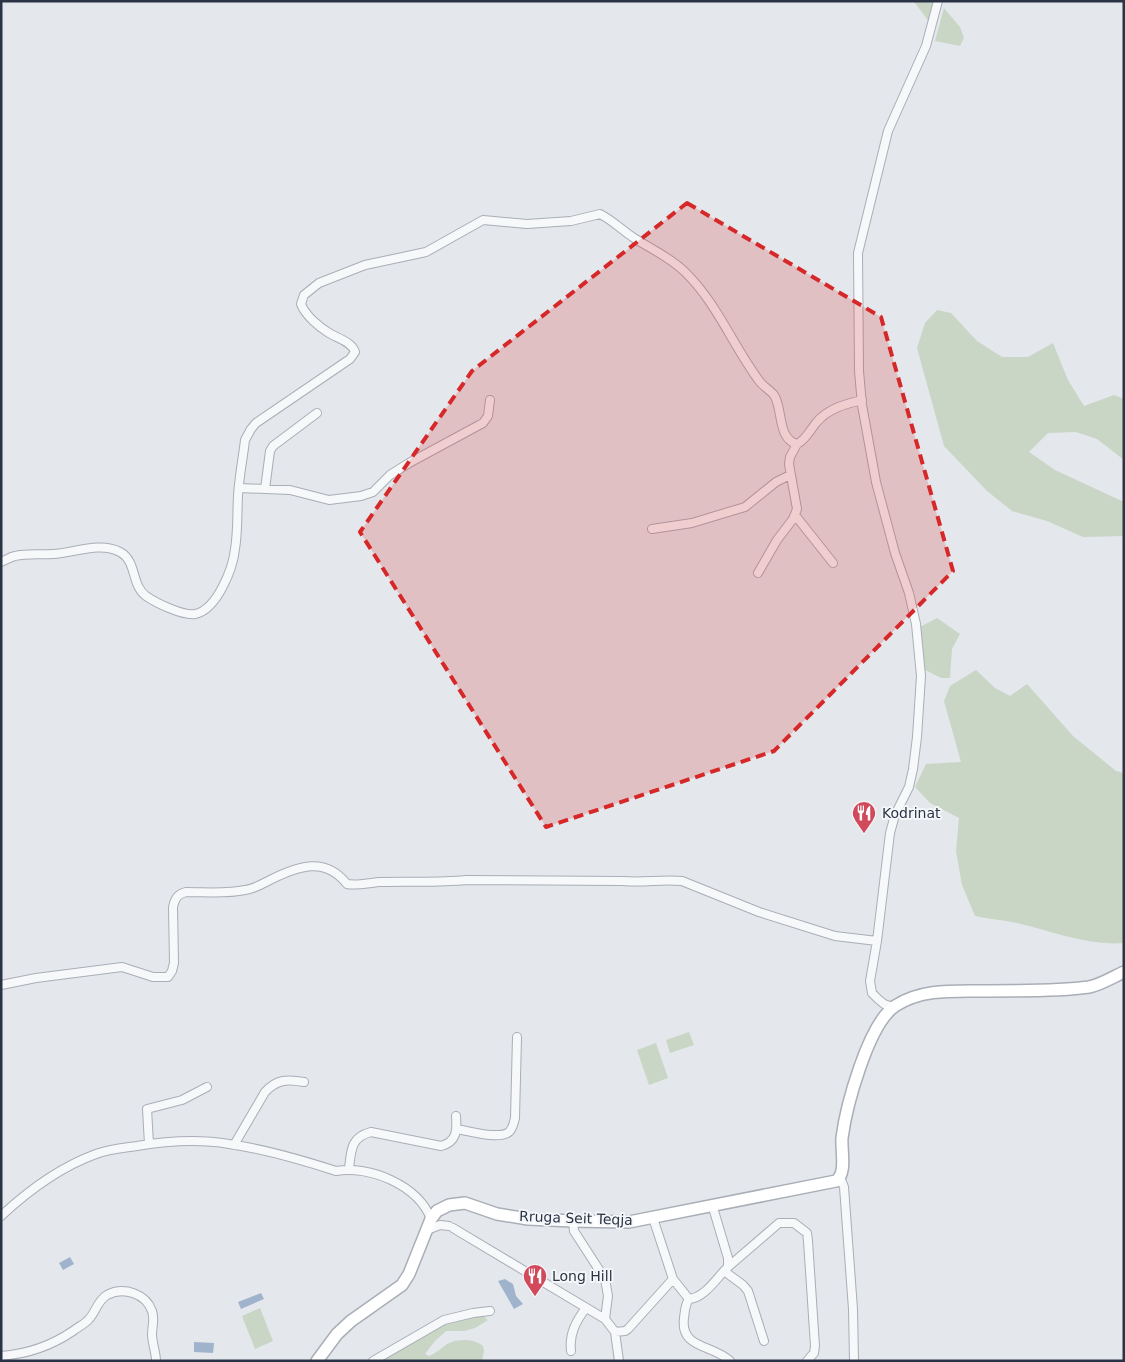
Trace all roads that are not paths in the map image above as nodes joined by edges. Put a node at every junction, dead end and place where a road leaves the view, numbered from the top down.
1 (938, 1) edge
2 (490, 400) dead end
3 (862, 400) junction
4 (317, 413) dead end
5 (797, 444) junction
6 (790, 475) junction
7 (239, 488) junction
8 (265, 489) junction
9 (795, 515) junction
10 (652, 529) dead end
11 (1, 562) edge
12 (833, 563) dead end
13 (758, 573) dead end
14 (877, 941) junction
15 (1124, 972) edge
16 (1, 985) edge
17 (893, 1007) junction
18 (517, 1037) dead end
19 (304, 1082) dead end
20 (207, 1087) dead end
21 (456, 1116) dead end
22 (457, 1129) junction
23 (149, 1144) junction
24 (234, 1145) junction
25 (349, 1169) junction
26 (840, 1177) junction
27 (714, 1211) dead end
28 (1, 1216) edge
29 (653, 1218) junction
30 (573, 1221) junction
31 (429, 1224) junction
32 (726, 1269) junction
33 (672, 1279) junction
34 (689, 1298) junction
35 (586, 1308) junction
36 (490, 1310) dead end
37 (605, 1319) junction
38 (616, 1332) junction
39 (764, 1341) dead end
40 (571, 1351) dead end
41 (1, 1356) edge
42 (322, 1359) edge
43 (156, 1361) edge
44 (373, 1361) edge
45 (619, 1361) edge
46 (730, 1361) edge
47 (808, 1361) edge
48 (854, 1361) edge

1 - 3 street
2 - 8 street
3 - 5 street
3 - 14 street
4 - 8 street
5 - 6 street
5 - 7 street
6 - 9 street
6 - 10 street
7 - 8 street
7 - 11 street
9 - 12 street
9 - 13 street
14 - 16 street
14 - 17 street
15 - 17 main road
17 - 26 main road
18 - 22 street
19 - 24 street
20 - 23 street
21 - 22 street
22 - 25 street
23 - 24 street
23 - 28 street
24 - 25 street
25 - 31 street
26 - 29 main road, Rruga Seit Teqja
26 - 48 street
27 - 32 street
29 - 30 main road, Rruga Seit Teqja
29 - 33 street
30 - 31 main road, Rruga Seit Teqja
30 - 37 street
31 - 35 street
31 - 42 main road
32 - 34 street
32 - 39 street
32 - 47 street
33 - 34 street
33 - 38 street
34 - 46 street
35 - 37 street
35 - 40 street
36 - 44 street
37 - 38 street
38 - 45 street
41 - 43 street

